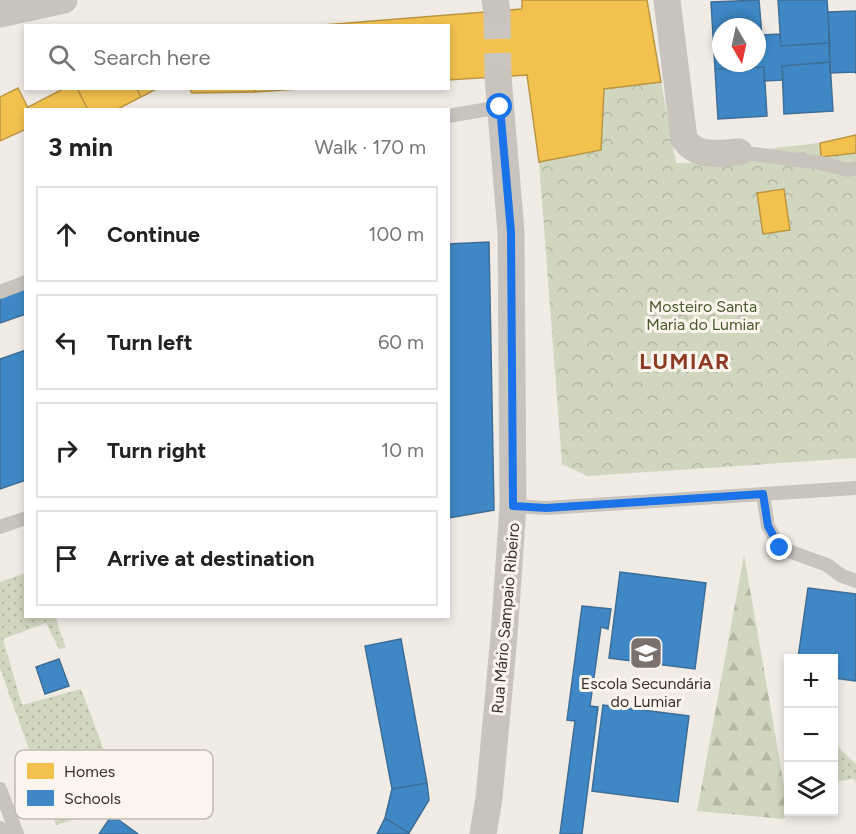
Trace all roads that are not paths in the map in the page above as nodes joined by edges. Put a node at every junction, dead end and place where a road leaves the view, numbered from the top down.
1 (64, 0) edge
2 (667, 0) edge
3 (0, 14) edge
4 (498, 77) tunnel mouth
5 (500, 107) junction
6 (450, 116) edge
7 (739, 152) joint
8 (856, 168) edge
9 (24, 283) edge
10 (0, 292) edge
11 (856, 488) edge
12 (763, 494) junction
13 (513, 506) junction
14 (24, 519) edge
15 (0, 527) edge
16 (856, 581) edge
17 (0, 789) edge
18 (0, 828) edge
19 (9, 834) edge
20 (17, 834) edge
21 (483, 834) edge

1 - 3 street
2 - 7 street
4 - 5 street, Rua Mário Sampaio Ribeiro
5 - 6 lane
5 - 13 street, Rua Mário Sampaio Ribeiro
7 - 8 lane
9 - 10 lane
11 - 12 lane
12 - 13 lane
12 - 16 lane
13 - 21 street, Rua Mário Sampaio Ribeiro
14 - 15 lane
17 - 20 lane
18 - 19 lane

